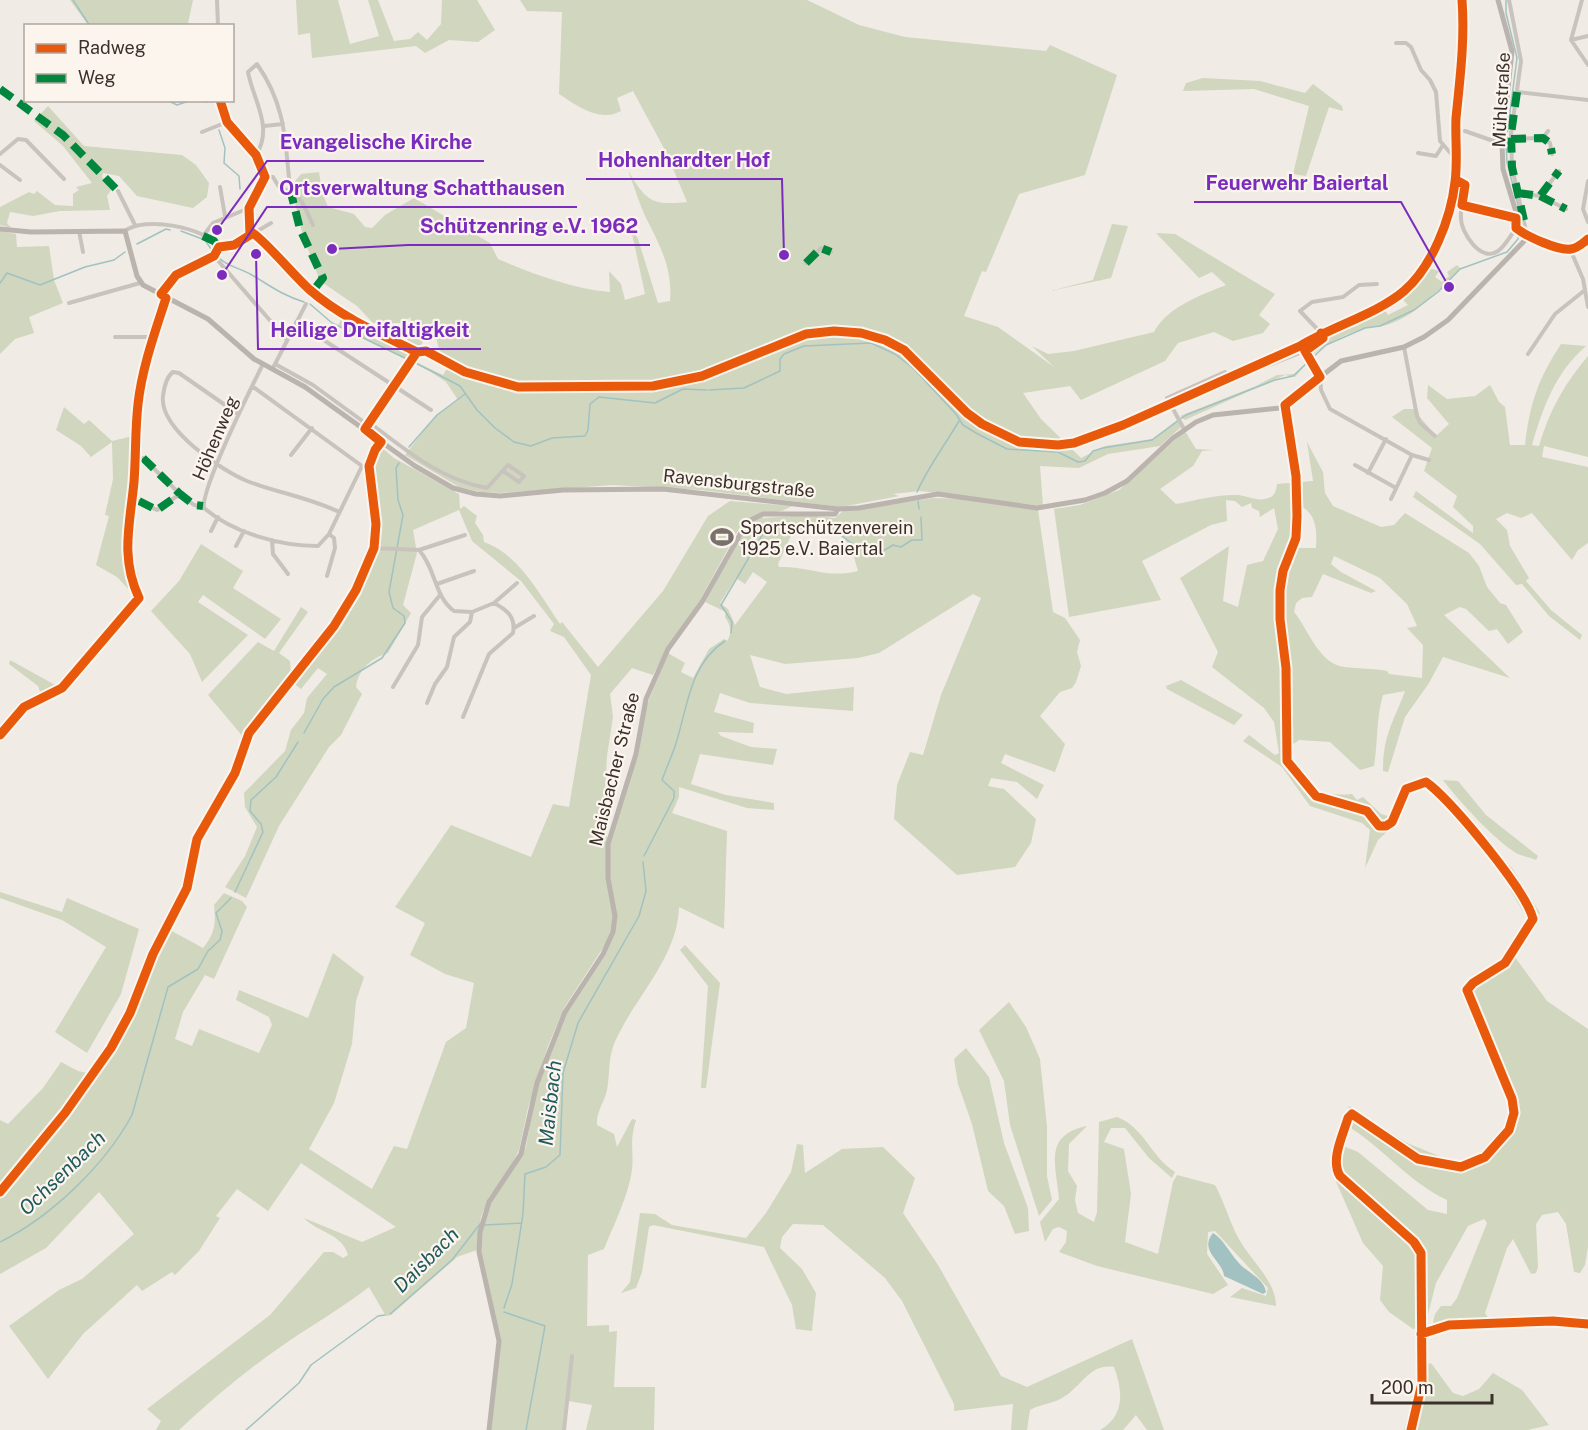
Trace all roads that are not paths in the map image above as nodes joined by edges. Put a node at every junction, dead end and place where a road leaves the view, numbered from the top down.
1 (217, 0) edge
2 (1498, 0) edge
3 (1509, 0) edge
4 (1582, 0) edge
5 (1505, 10) junction
6 (218, 24) edge
7 (1588, 36) edge
8 (1571, 40) junction
9 (1396, 43) dead end
10 (1588, 65) edge
11 (1517, 92) junction
12 (1588, 100) edge
13 (221, 102) edge
14 (227, 122) junction
15 (283, 124) junction
16 (264, 126) junction
17 (1466, 131) dead end
18 (1548, 131) dead end
19 (202, 132) dead end
20 (1543, 138) junction
21 (1511, 139) junction
22 (1502, 144) junction
23 (1443, 145) junction
24 (1418, 153) dead end
25 (0, 154) edge
26 (1552, 154) dead end
27 (256, 155) junction
28 (0, 165) edge
29 (1559, 171) dead end
30 (265, 177) junction
31 (64, 179) dead end
32 (20, 180) dead end
33 (1588, 181) edge
34 (220, 187) dead end
35 (290, 189) junction
36 (118, 191) dead end
37 (1518, 193) junction
38 (1540, 196) junction
39 (1462, 205) junction
40 (249, 208) junction
41 (1566, 209) dead end
42 (225, 217) junction
43 (1516, 218) junction
44 (1588, 222) edge
45 (271, 224) dead end
46 (135, 225) junction
47 (313, 225) dead end
48 (0, 228) edge
49 (79, 231) junction
50 (125, 231) junction
51 (1521, 232) junction
52 (253, 233) junction
53 (203, 236) junction
54 (1588, 239) edge
55 (219, 246) junction
56 (1570, 249) junction
57 (83, 252) dead end
58 (831, 252) dead end
59 (214, 256) junction
60 (806, 263) dead end
61 (140, 283) junction
62 (1377, 284) dead end
63 (1585, 290) junction
64 (163, 296) junction
65 (69, 303) dead end
66 (306, 304) dead end
67 (1588, 307) edge
68 (296, 322) junction
69 (1343, 323) dead end
70 (1321, 333) junction
71 (115, 337) dead end
72 (153, 337) junction
73 (287, 339) junction
74 (1404, 347) junction
75 (1305, 351) junction
76 (1528, 354) dead end
77 (263, 364) junction
78 (273, 367) junction
79 (1225, 372) dead end
80 (143, 375) dead end
81 (1320, 377) junction
82 (1235, 378) dead end
83 (252, 386) junction
84 (395, 386) junction
85 (1285, 405) junction
86 (431, 410) dead end
87 (238, 414) junction
88 (368, 426) junction
89 (312, 428) junction
90 (1184, 429) junction
91 (1435, 436) dead end
92 (1386, 439) junction
93 (381, 442) junction
94 (291, 455) dead end
95 (1412, 455) junction
96 (143, 458) dead end
97 (1429, 459) dead end
98 (218, 464) junction
99 (1355, 465) dead end
100 (362, 466) junction
101 (369, 466) junction
102 (503, 471) junction
103 (1368, 474) junction
104 (1296, 476) dead end
105 (1396, 488) junction
106 (180, 494) junction
107 (1391, 499) dead end
108 (139, 501) dead end
109 (203, 506) junction
110 (838, 509) junction
111 (339, 513) junction
112 (218, 518) junction
113 (211, 531) dead end
114 (244, 531) junction
115 (329, 534) junction
116 (465, 536) dead end
117 (272, 540) junction
118 (236, 546) dead end
119 (374, 548) junction
120 (419, 550) junction
121 (474, 571) dead end
122 (288, 574) dead end
123 (327, 576) dead end
124 (517, 583) dead end
125 (437, 584) junction
126 (440, 595) junction
127 (494, 603) junction
128 (472, 612) junction
129 (534, 616) dead end
130 (514, 629) junction
131 (393, 687) dead end
132 (427, 703) dead end
133 (463, 717) dead end
134 (0, 1192) edge
135 (572, 1356) dead end
136 (489, 1430) edge
137 (564, 1430) edge

1 - 6 street
2 - 5 street
3 - 5 street, Mühlstraße
4 - 8 street
5 - 11 street, Mühlstraße
5 - 22 street
7 - 8 street
8 - 10 street
9 - 23 street
11 - 12 street
11 - 21 street, Mühlstraße
13 - 14 street
14 - 19 street
14 - 27 street
15 - 16 street
15 - 16 street
15 - 35 street
16 - 27 street
17 - 22 street
18 - 20 street
20 - 21 street
20 - 26 street
21 - 37 street, Mühlstraße
22 - 43 street
23 - 24 street
23 - 39 street
25 - 31 street
27 - 30 street
28 - 32 street
29 - 38 street
30 - 35 street
30 - 40 street
33 - 44 street
34 - 42 street
35 - 47 street
36 - 46 street
37 - 38 street
37 - 51 street, Mühlstraße
38 - 41 street
39 - 43 street
39 - 51 street
40 - 42 street
40 - 52 street
42 - 53 street
43 - 51 street
45 - 52 street
46 - 50 street
46 - 53 street
48 - 49 street
49 - 50 street
49 - 57 street
50 - 61 street
51 - 56 street
51 - 74 street
52 - 55 street
52 - 84 street
53 - 55 street
54 - 56 street
55 - 59 street
56 - 63 street
58 - 60 street
59 - 64 street
59 - 73 street
61 - 64 street
61 - 65 street
62 - 70 street
63 - 67 street
63 - 76 street
64 - 72 street
64 - 77 street
66 - 68 street
68 - 73 street
68 - 84 street
69 - 70 street
70 - 75 street
71 - 72 street
72 - 80 street
73 - 78 street
74 - 81 street
74 - 91 street
75 - 81 street
75 - 82 street
77 - 78 street
77 - 83 street, Höhenweg
78 - 88 street
79 - 90 street
81 - 85 street
81 - 92 street
83 - 87 street, Höhenweg
83 - 89 street
84 - 86 street
84 - 88 street
85 - 90 street, Ravensburgstraße
85 - 104 street
87 - 98 street, Höhenweg
87 - 98 street
88 - 93 street
88 - 102 street
89 - 94 street
89 - 100 street
90 - 110 street, Ravensburgstraße
92 - 95 street
92 - 103 street
93 - 101 street
93 - 110 street, Ravensburgstraße
95 - 97 street
95 - 105 street
96 - 106 street
98 - 109 street, Höhenweg
98 - 111 street
99 - 103 street
100 - 101 street
100 - 111 street
101 - 119 street
102 - 102 street
103 - 105 street
105 - 107 street
106 - 108 street
106 - 109 street
109 - 112 street, Höhenweg
110 - 136 street, Maisbacher Straße
111 - 115 street
112 - 113 street
112 - 114 street, Höhenweg
114 - 117 street, Höhenweg
114 - 118 street
115 - 117 street, Höhenweg
115 - 123 street
116 - 120 street
117 - 122 street
119 - 120 street
119 - 134 street
120 - 125 street
121 - 125 street
124 - 127 street
125 - 126 street
126 - 128 street
126 - 131 street
127 - 128 street
127 - 130 street
128 - 132 street
129 - 130 street
130 - 133 street
135 - 137 street

